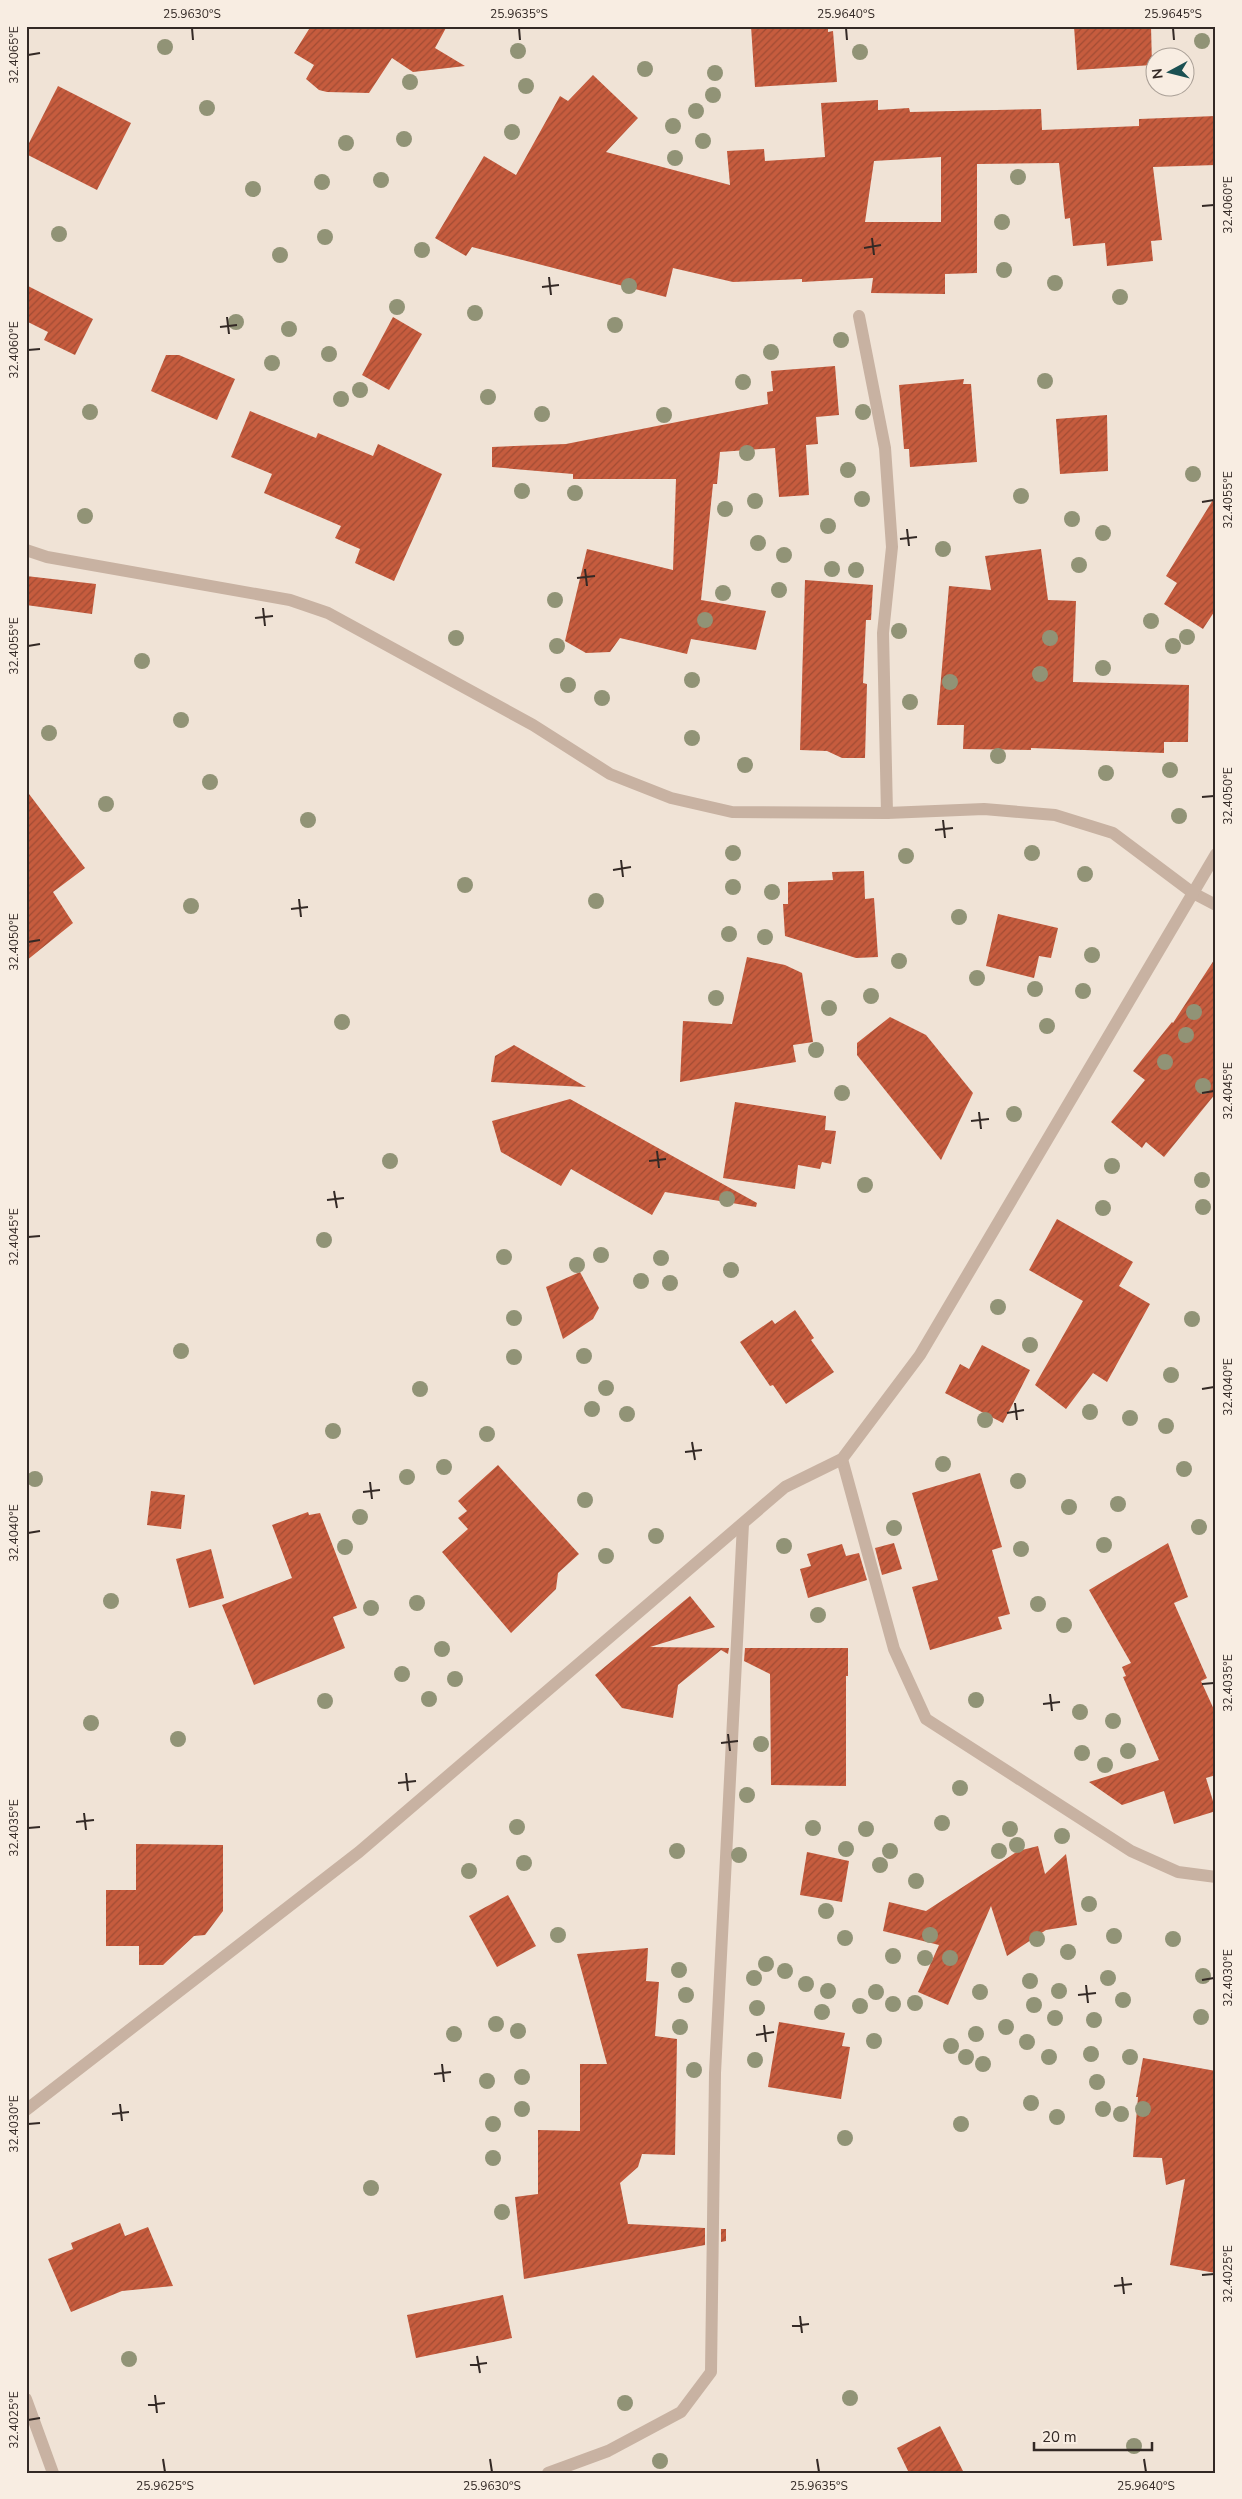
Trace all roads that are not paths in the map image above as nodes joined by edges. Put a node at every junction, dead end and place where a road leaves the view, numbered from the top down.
1 (860, 316) dead end
2 (26, 550) edge
3 (887, 813) junction
4 (1216, 854) edge
5 (1193, 893) junction
6 (1216, 905) edge
7 (842, 1459) junction
8 (743, 1524) junction
9 (1216, 1877) edge
10 (26, 2110) edge
11 (26, 2400) edge
12 (53, 2473) edge
13 (548, 2473) edge

1 - 3 street
2 - 3 street
3 - 5 street
4 - 5 street
5 - 6 street
5 - 7 street
7 - 8 street
7 - 9 street
8 - 10 street
8 - 13 street
11 - 12 street

